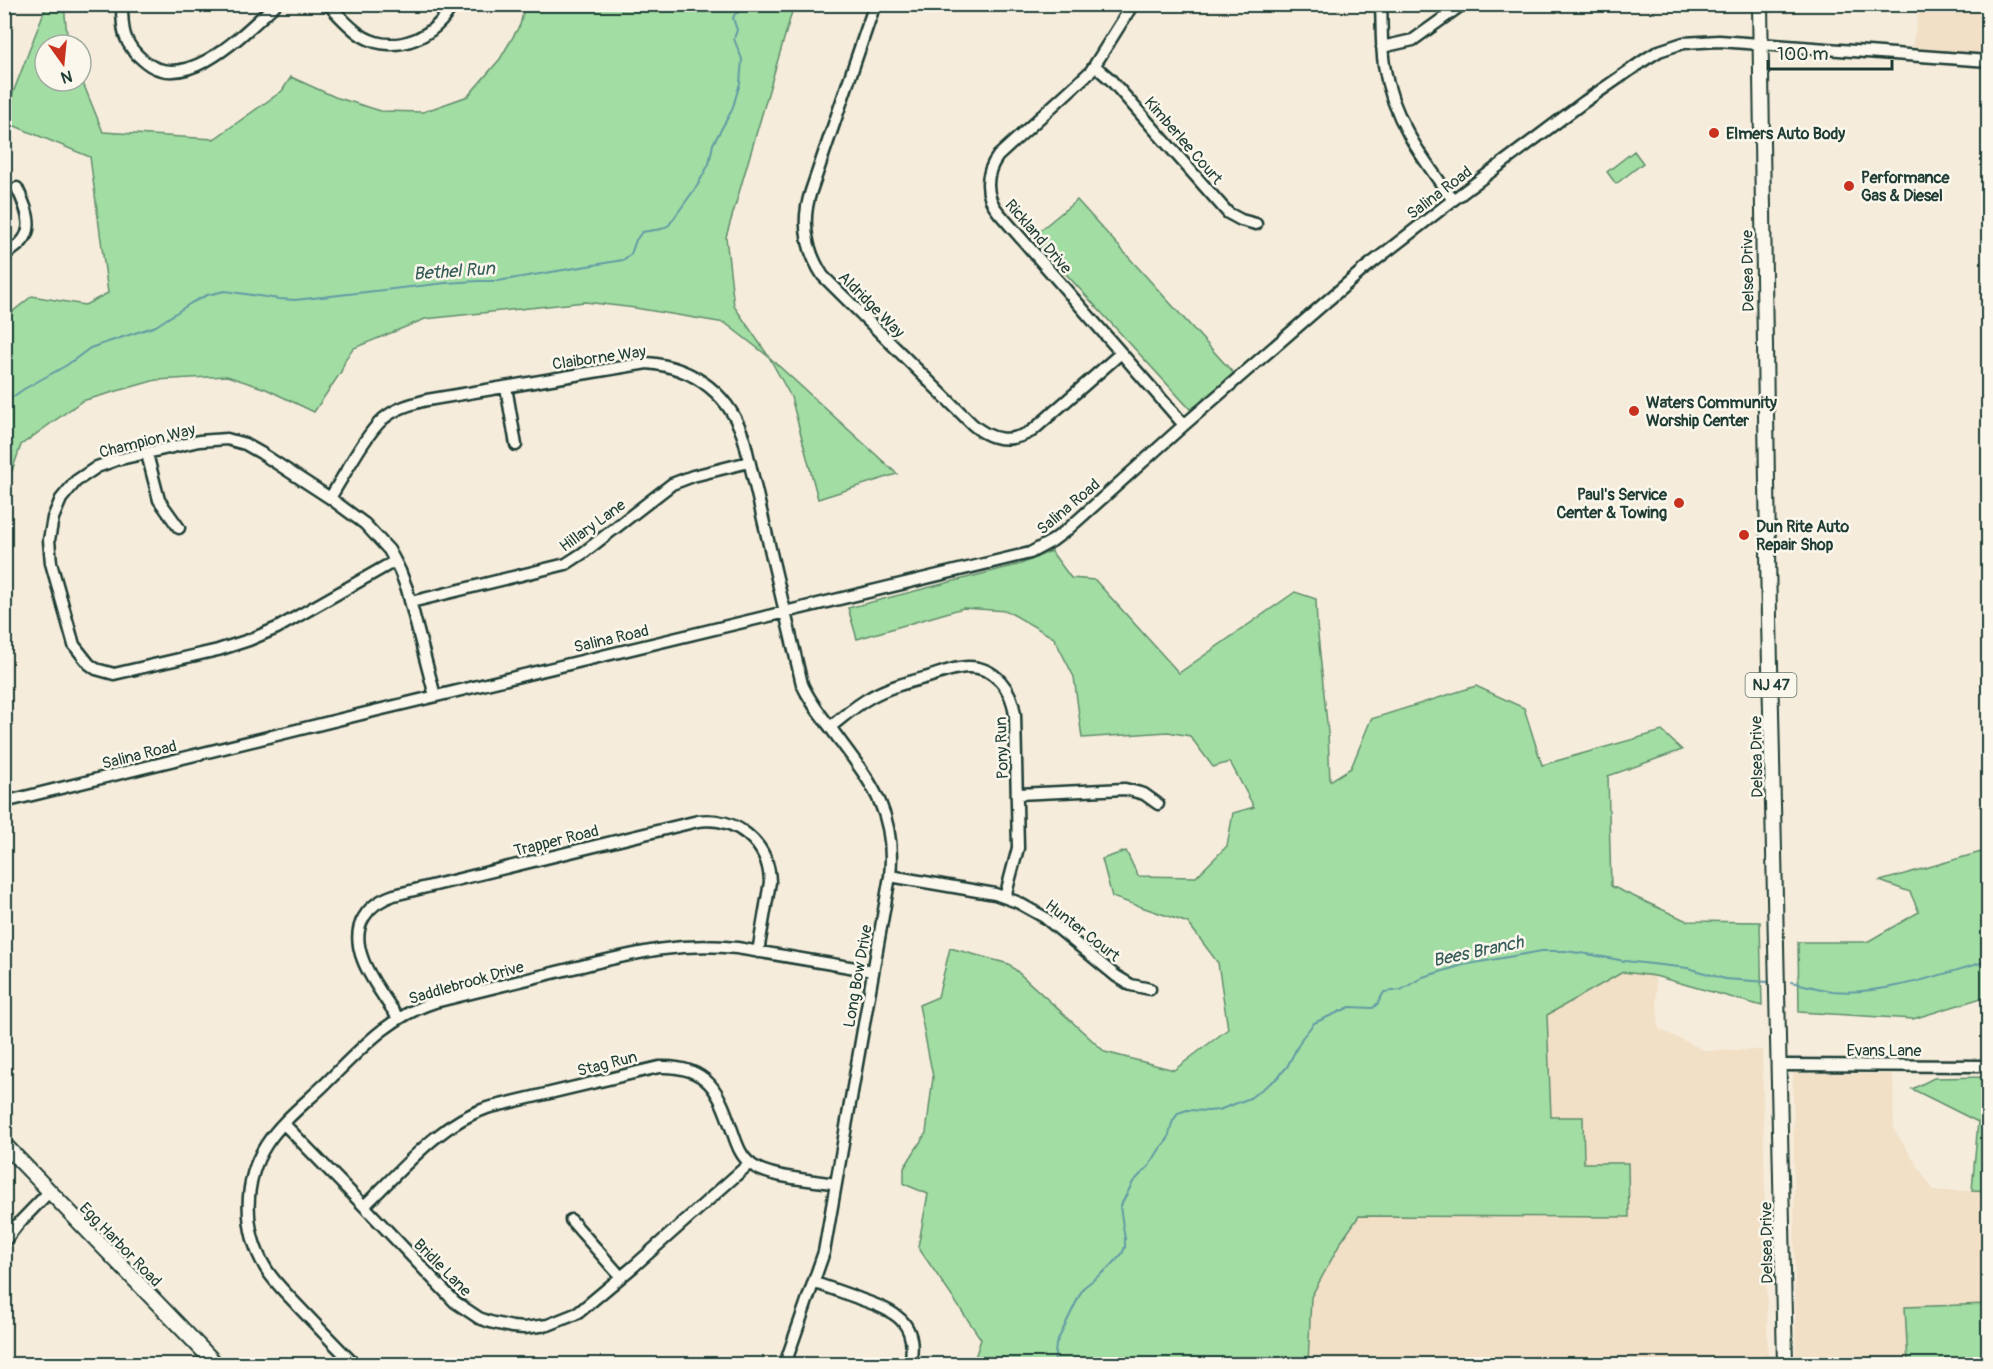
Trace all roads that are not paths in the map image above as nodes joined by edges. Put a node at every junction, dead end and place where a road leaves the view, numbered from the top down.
1 (122, 4) edge
2 (276, 4) edge
3 (328, 4) edge
4 (452, 4) edge
5 (875, 4) edge
6 (1381, 4) edge
7 (1463, 4) edge
8 (1760, 4) edge
9 (1129, 6) edge
10 (1761, 43) junction
11 (1382, 47) junction
12 (1989, 61) edge
13 (1095, 66) junction
14 (17, 188) dead end
15 (1453, 200) junction
16 (1256, 224) dead end
17 (4, 254) edge
18 (1122, 353) junction
19 (506, 387) junction
20 (1184, 425) junction
21 (516, 445) dead end
22 (147, 454) junction
23 (748, 462) junction
24 (330, 498) junction
25 (179, 528) dead end
26 (395, 561) junction
27 (411, 602) junction
28 (784, 612) junction
29 (435, 696) junction
30 (830, 726) junction
31 (1018, 794) junction
32 (4, 802) edge
33 (1158, 804) dead end
34 (890, 876) junction
35 (1005, 897) junction
36 (758, 952) junction
37 (873, 971) junction
38 (1150, 989) dead end
39 (398, 1018) junction
40 (1779, 1065) junction
41 (1989, 1066) edge
42 (284, 1124) junction
43 (4, 1144) edge
44 (750, 1163) junction
45 (836, 1184) junction
46 (49, 1192) junction
47 (364, 1206) junction
48 (570, 1220) dead end
49 (4, 1242) edge
50 (621, 1277) junction
51 (815, 1283) junction
52 (1785, 1364) edge
53 (216, 1365) edge
54 (354, 1365) edge
55 (785, 1365) edge
56 (910, 1365) edge
57 (1765, 1365) edge

1 - 2 street
3 - 4 street
5 - 18 street, Aldridge Way
6 - 11 street
7 - 11 street
8 - 10 main road, Delsea Drive / NJ 47
9 - 13 street, Rickland Drive
10 - 12 street, Salina Road
10 - 15 street, Salina Road
10 - 40 main road, Delsea Drive / NJ 47
11 - 15 street
13 - 16 street, Kimberlee Court
13 - 18 street, Rickland Drive
14 - 17 street
15 - 20 street, Salina Road
18 - 20 street, Rickland Drive
19 - 21 street
19 - 23 street, Claiborne Way
19 - 24 street, Claiborne Way
20 - 28 street, Salina Road
22 - 24 street, Champion Way
22 - 25 street
22 - 26 street, Champion Way
23 - 27 street, Hillary Lane
23 - 28 street, Claiborne Way
24 - 26 street, Champion Way
26 - 27 street, Champion Way
27 - 29 street, Champion Way
28 - 29 street, Salina Road
28 - 30 street, Long Bow Drive
29 - 32 street, Salina Road
30 - 31 street, Pony Run
30 - 34 street, Long Bow Drive
31 - 33 street
31 - 35 street, Pony Run
34 - 35 street, Hunter Court
34 - 37 street, Long Bow Drive
35 - 38 street, Hunter Court
36 - 37 street, Saddlebrook Drive
36 - 39 street, Saddlebrook Drive
36 - 39 street, Trapper Road
37 - 45 street, Long Bow Drive
39 - 42 street, Saddlebrook Drive
40 - 41 street, Evans Lane
40 - 52 main road, Delsea Drive / NJ 47
42 - 47 street, Bridle Lane
42 - 54 street, Saddlebrook Drive
43 - 46 main road, Egg Harbor Road
44 - 45 street
44 - 47 street, Stag Run
44 - 50 street, Bridle Lane
45 - 51 street, Long Bow Drive
46 - 49 street
46 - 53 main road, Egg Harbor Road
47 - 50 street, Bridle Lane
48 - 50 street
51 - 55 street, Long Bow Drive
51 - 56 street
52 - 57 street

